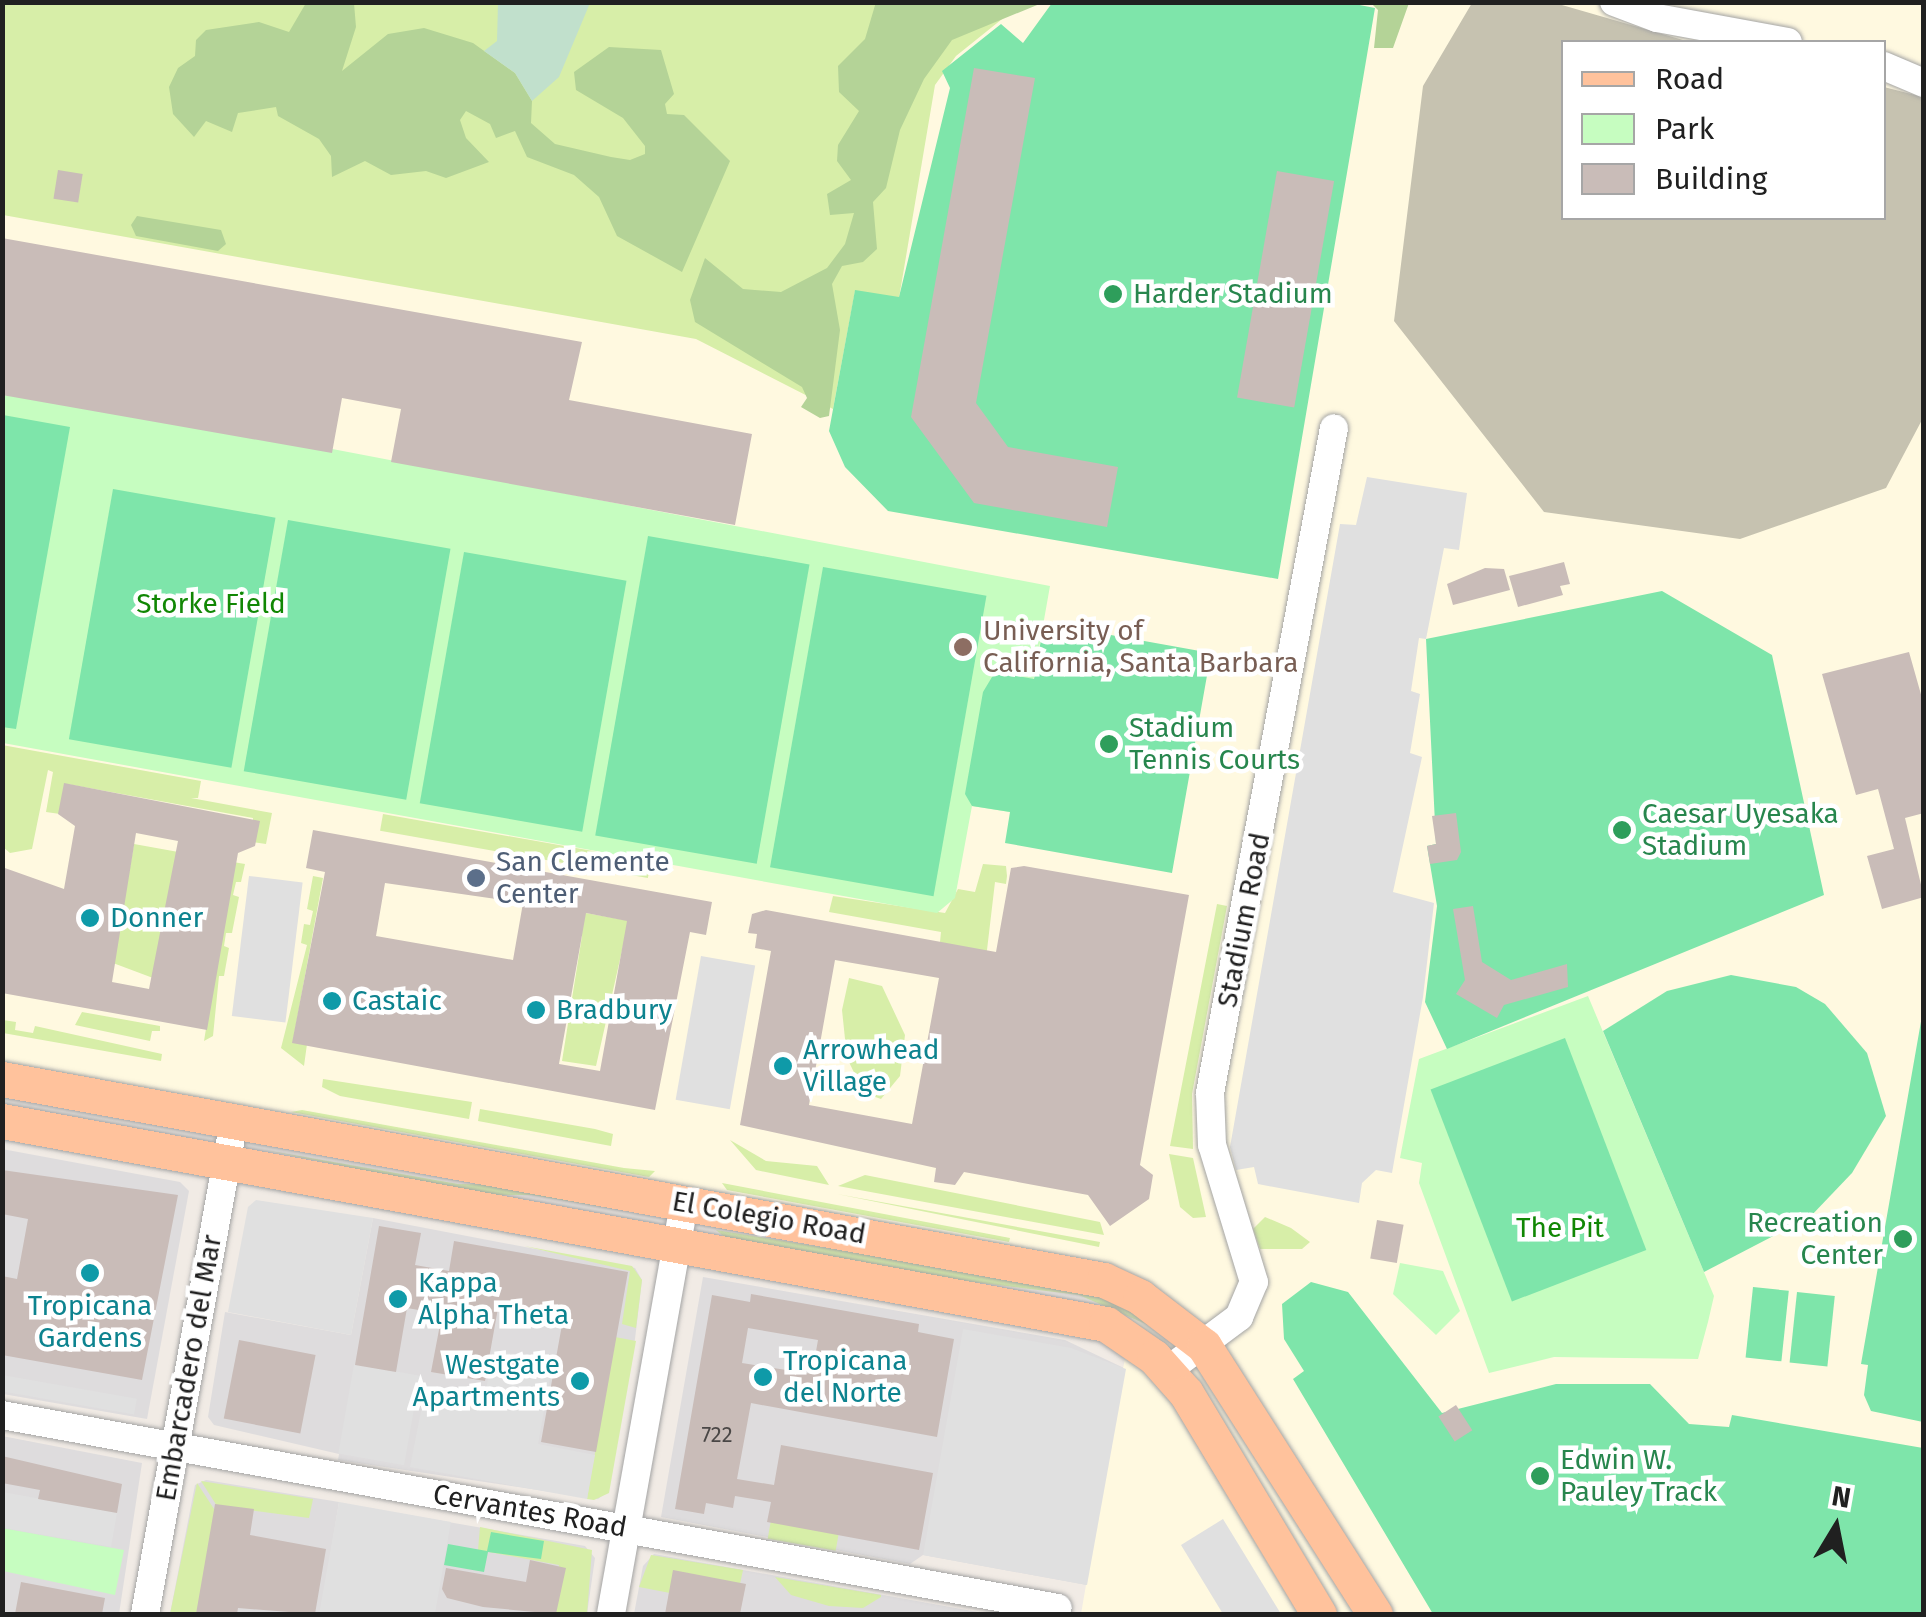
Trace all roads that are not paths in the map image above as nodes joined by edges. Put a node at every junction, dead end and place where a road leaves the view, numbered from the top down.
1 (1614, 2) edge
2 (1777, 40) edge
3 (1886, 67) edge
4 (1924, 83) edge
5 (1334, 428) dead end
6 (2, 1079) edge
7 (2, 1121) edge
8 (234, 1121) junction
9 (226, 1162) junction
10 (684, 1203) junction
11 (678, 1244) junction
12 (1204, 1346) junction
13 (1168, 1370) junction
14 (2, 1416) edge
15 (175, 1446) junction
16 (628, 1528) junction
17 (1058, 1608) dead end
18 (145, 1614) edge
19 (612, 1614) edge
20 (1319, 1614) edge
21 (1375, 1614) edge

1 - 2 street
3 - 4 street
5 - 12 street, Stadium Road
6 - 8 main road, El Colegio Road
7 - 9 main road, El Colegio Road
8 - 9 street, Embarcadero del Mar
8 - 10 main road, El Colegio Road
9 - 11 main road, El Colegio Road
9 - 15 street, Embarcadero del Mar
10 - 11 street
10 - 12 main road, El Colegio Road
11 - 13 main road, El Colegio Road
11 - 16 street
12 - 13 street, Stadium Road
12 - 21 main road, El Colegio Road
13 - 20 main road, El Colegio Road
14 - 15 street, Cervantes Road
15 - 16 street, Cervantes Road
15 - 18 street, Embarcadero del Mar
16 - 17 street, Cervantes Road
16 - 19 street

